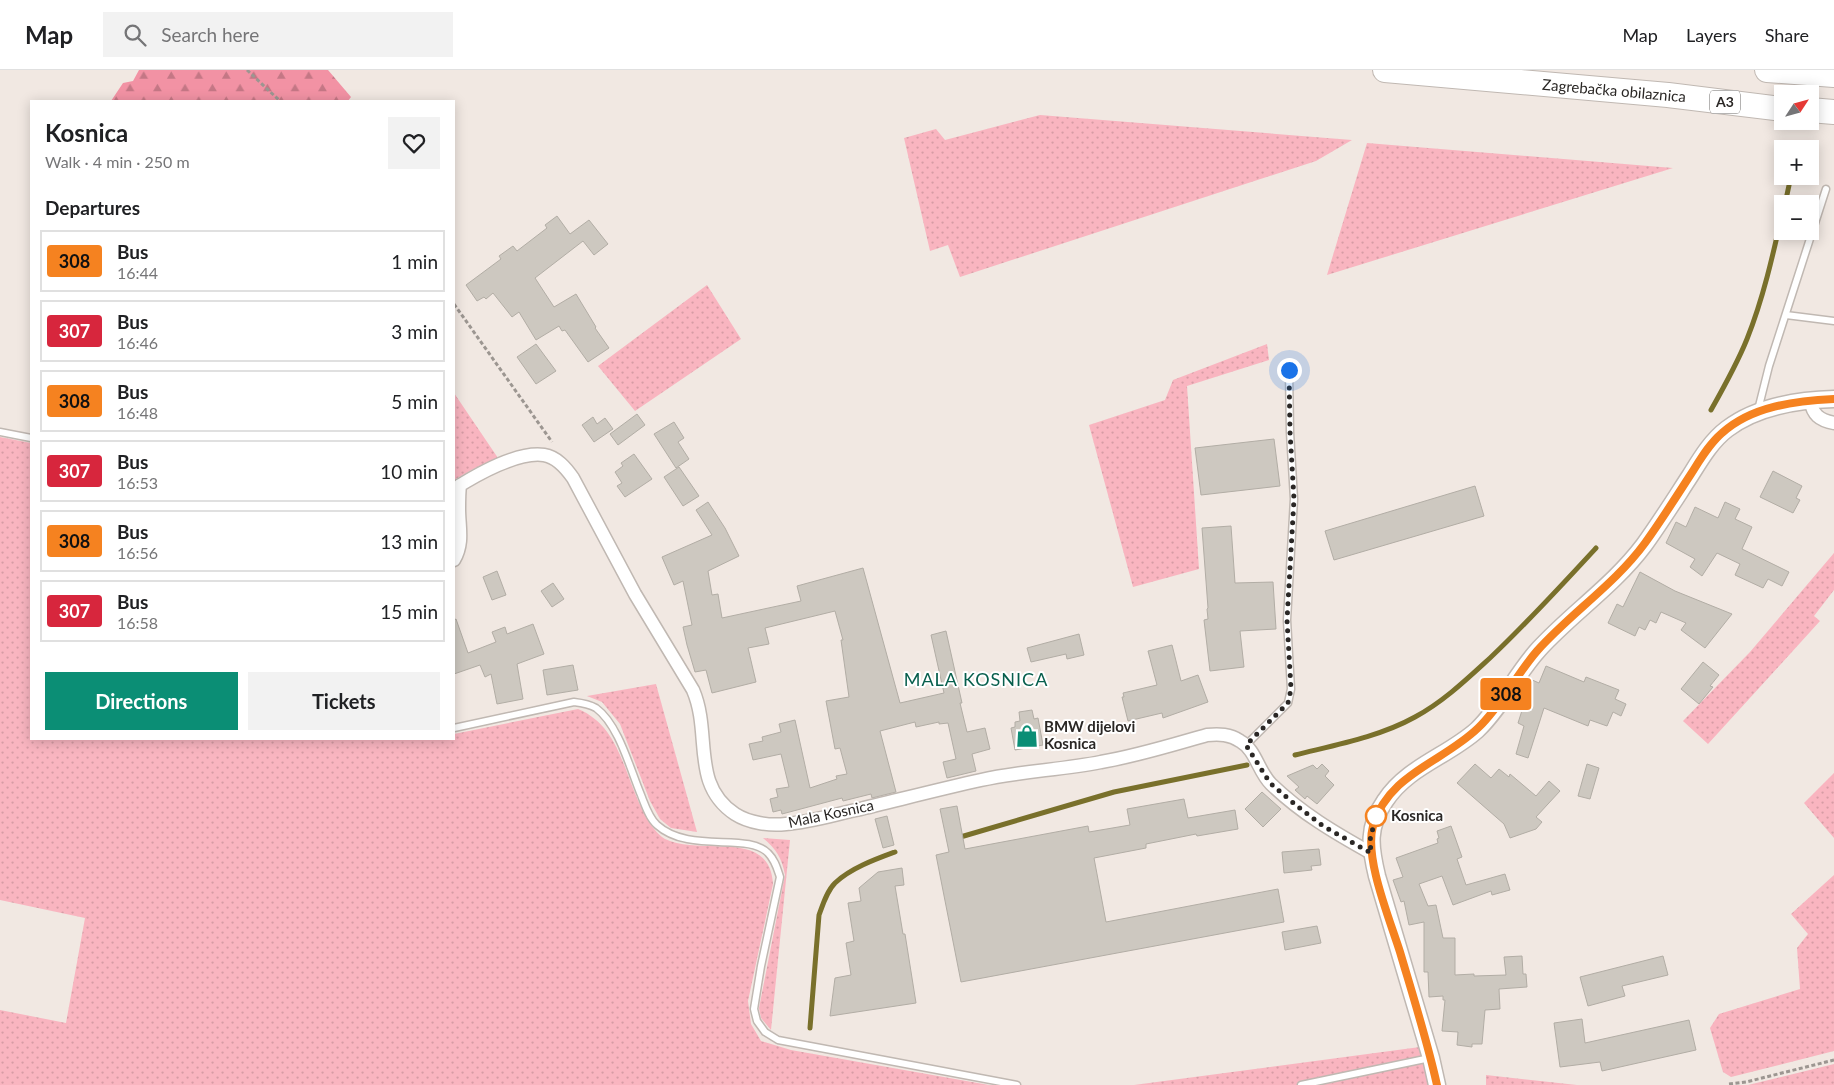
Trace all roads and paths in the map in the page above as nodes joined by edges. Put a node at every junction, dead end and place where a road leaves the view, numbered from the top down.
1 (247, 70) edge
2 (1385, 70) edge
3 (1767, 70) edge
4 (1834, 75) edge
5 (279, 100) edge
6 (1774, 108) edge
7 (1819, 111) edge
8 (1834, 112) edge
9 (1826, 189) dead end
10 (455, 305) edge
11 (1786, 315) junction
12 (1834, 320) edge
13 (1289, 370) dead end
14 (1834, 399) edge
15 (1810, 400) junction
16 (1758, 412) junction
17 (1834, 423) edge
18 (0, 432) edge
19 (30, 438) edge
20 (564, 466) junction
21 (457, 487) edge
22 (455, 558) edge
23 (455, 728) edge
24 (1246, 745) junction
25 (1371, 853) junction
26 (1431, 1058) junction
27 (1834, 1060) edge
28 (1729, 1084) dead end
29 (1017, 1085) edge
30 (1301, 1085) edge
31 (1437, 1085) edge

1 - 5 path
2 - 6 highway, Zagrebačka obilaznica / A3
3 - 4 highway
7 - 8 highway
9 - 11 lane
10 - 20 path
11 - 12 lane
11 - 16 lane
13 - 24 lane
14 - 15 street
15 - 16 street
15 - 17 street
16 - 25 street
18 - 19 lane
20 - 21 street
20 - 24 street, Mala Kosnica
21 - 22 street
23 - 29 lane
24 - 25 street
25 - 26 street
26 - 30 lane
26 - 31 street
27 - 28 path

